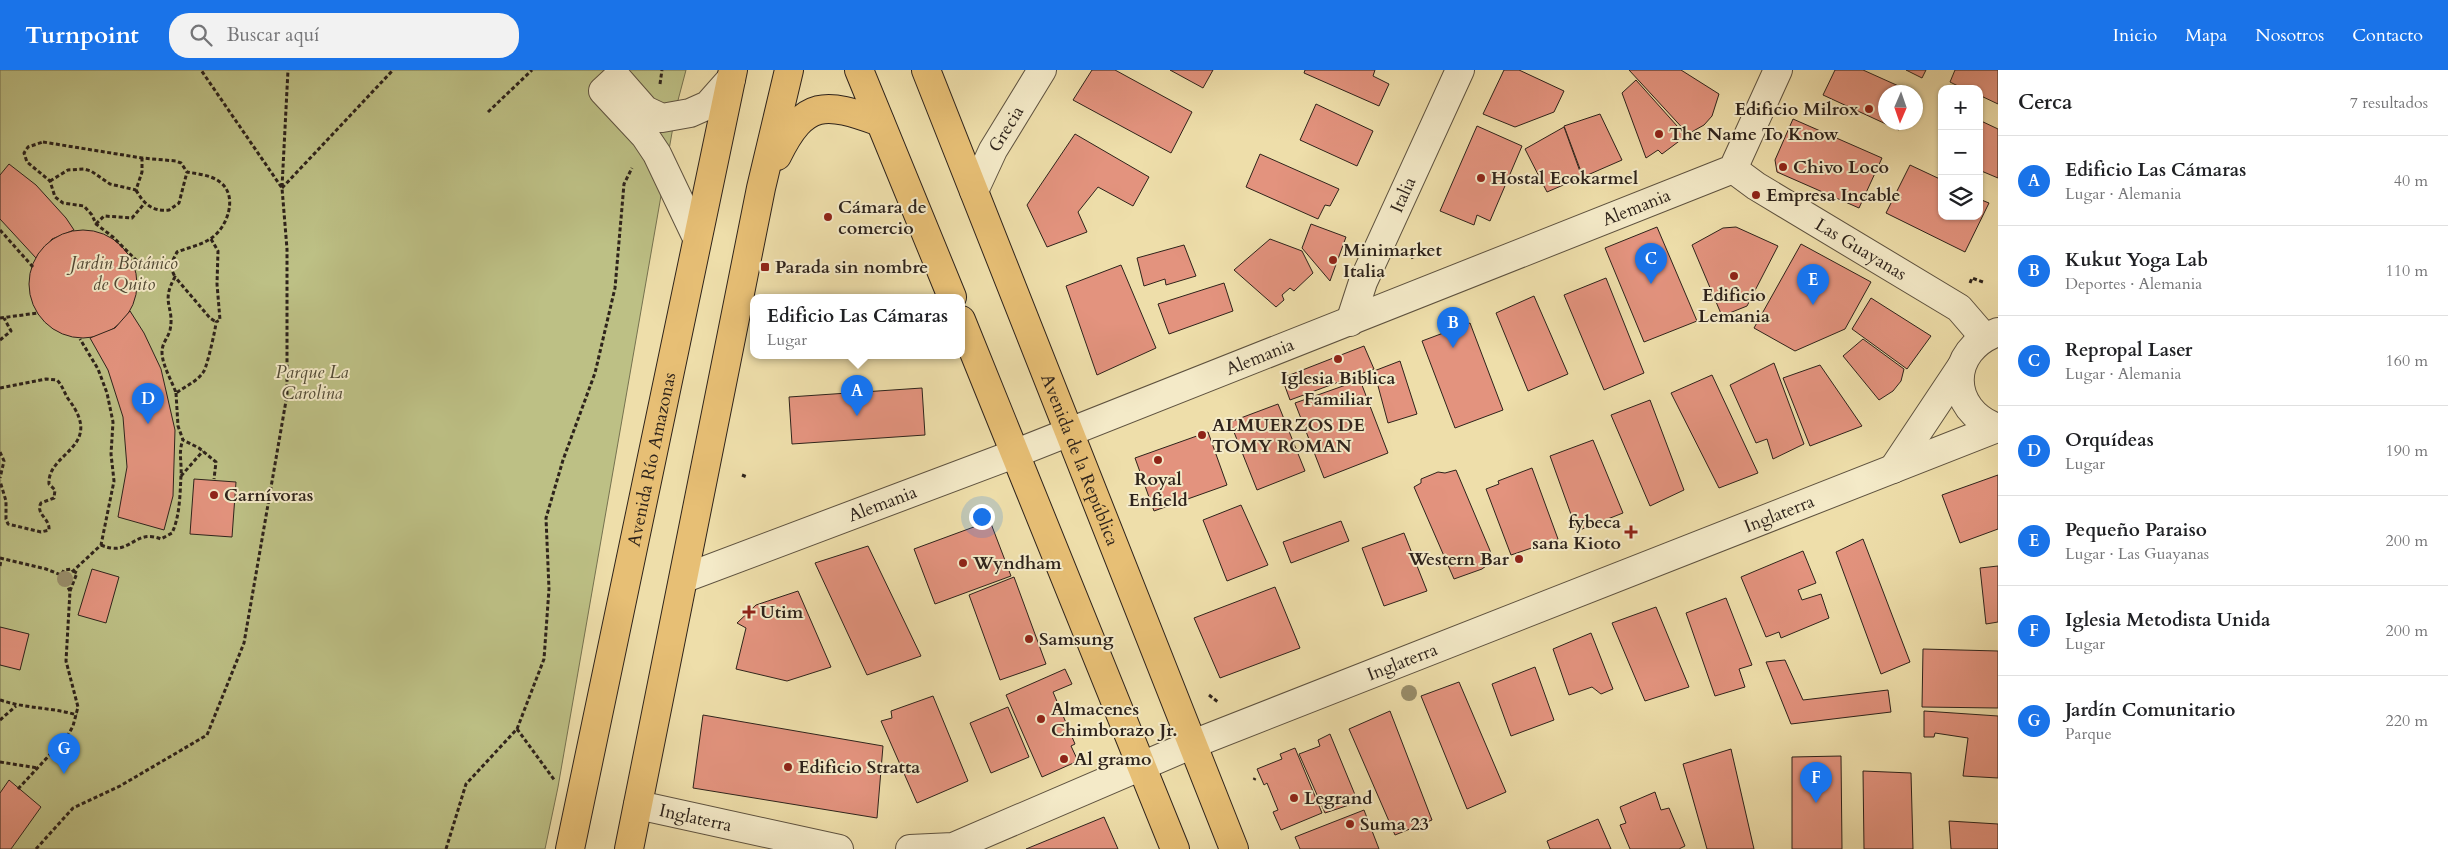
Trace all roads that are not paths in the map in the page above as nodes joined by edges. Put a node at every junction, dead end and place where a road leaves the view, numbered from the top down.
1 (788, 70) edge
2 (859, 70) edge
3 (926, 70) edge
4 (1042, 70) edge
5 (1460, 70) edge
6 (1778, 70) edge
7 (732, 74) edge
8 (610, 85) dead end
9 (880, 122) junction
10 (650, 125) junction
11 (1733, 169) junction
12 (761, 188) junction
13 (974, 191) junction
14 (697, 238) junction
15 (951, 294) edge
16 (1350, 322) junction
17 (965, 330) edge
18 (1991, 334) edge
19 (1961, 368) junction
20 (1998, 428) edge
21 (1069, 432) junction
22 (1014, 454) junction
23 (1893, 469) junction
24 (685, 578) junction
25 (1193, 744) junction
26 (1141, 766) junction
27 (638, 805) junction
28 (570, 849) edge
29 (629, 849) edge
30 (839, 849) edge
31 (910, 849) edge
32 (1175, 849) edge
33 (1234, 849) edge

1 - 12 main road
2 - 9 main road
3 - 13 main road, Avenida de la República
4 - 13 street, Grecia
5 - 16 street, Italia
6 - 11 street
7 - 10 street
7 - 14 main road, Avenida Río Amazonas
8 - 10 street
9 - 12 main road
9 - 15 main road
10 - 14 street
11 - 16 street, Alemania
11 - 18 street, Las Guayanas
12 - 24 main road
13 - 21 main road, Avenida de la República
14 - 28 main road, Avenida Río Amazonas
16 - 21 street, Alemania
17 - 22 main road
18 - 19 street
19 - 20 street
19 - 23 street
20 - 23 street, Inglaterra
21 - 22 street, Alemania
21 - 25 main road, Avenida de la República
22 - 24 street, Alemania
22 - 26 main road
23 - 25 street, Inglaterra
24 - 27 main road
25 - 26 street, Inglaterra
25 - 33 main road, Avenida de la República
26 - 31 street, Inglaterra
26 - 32 main road
27 - 29 main road
27 - 30 street, Inglaterra

